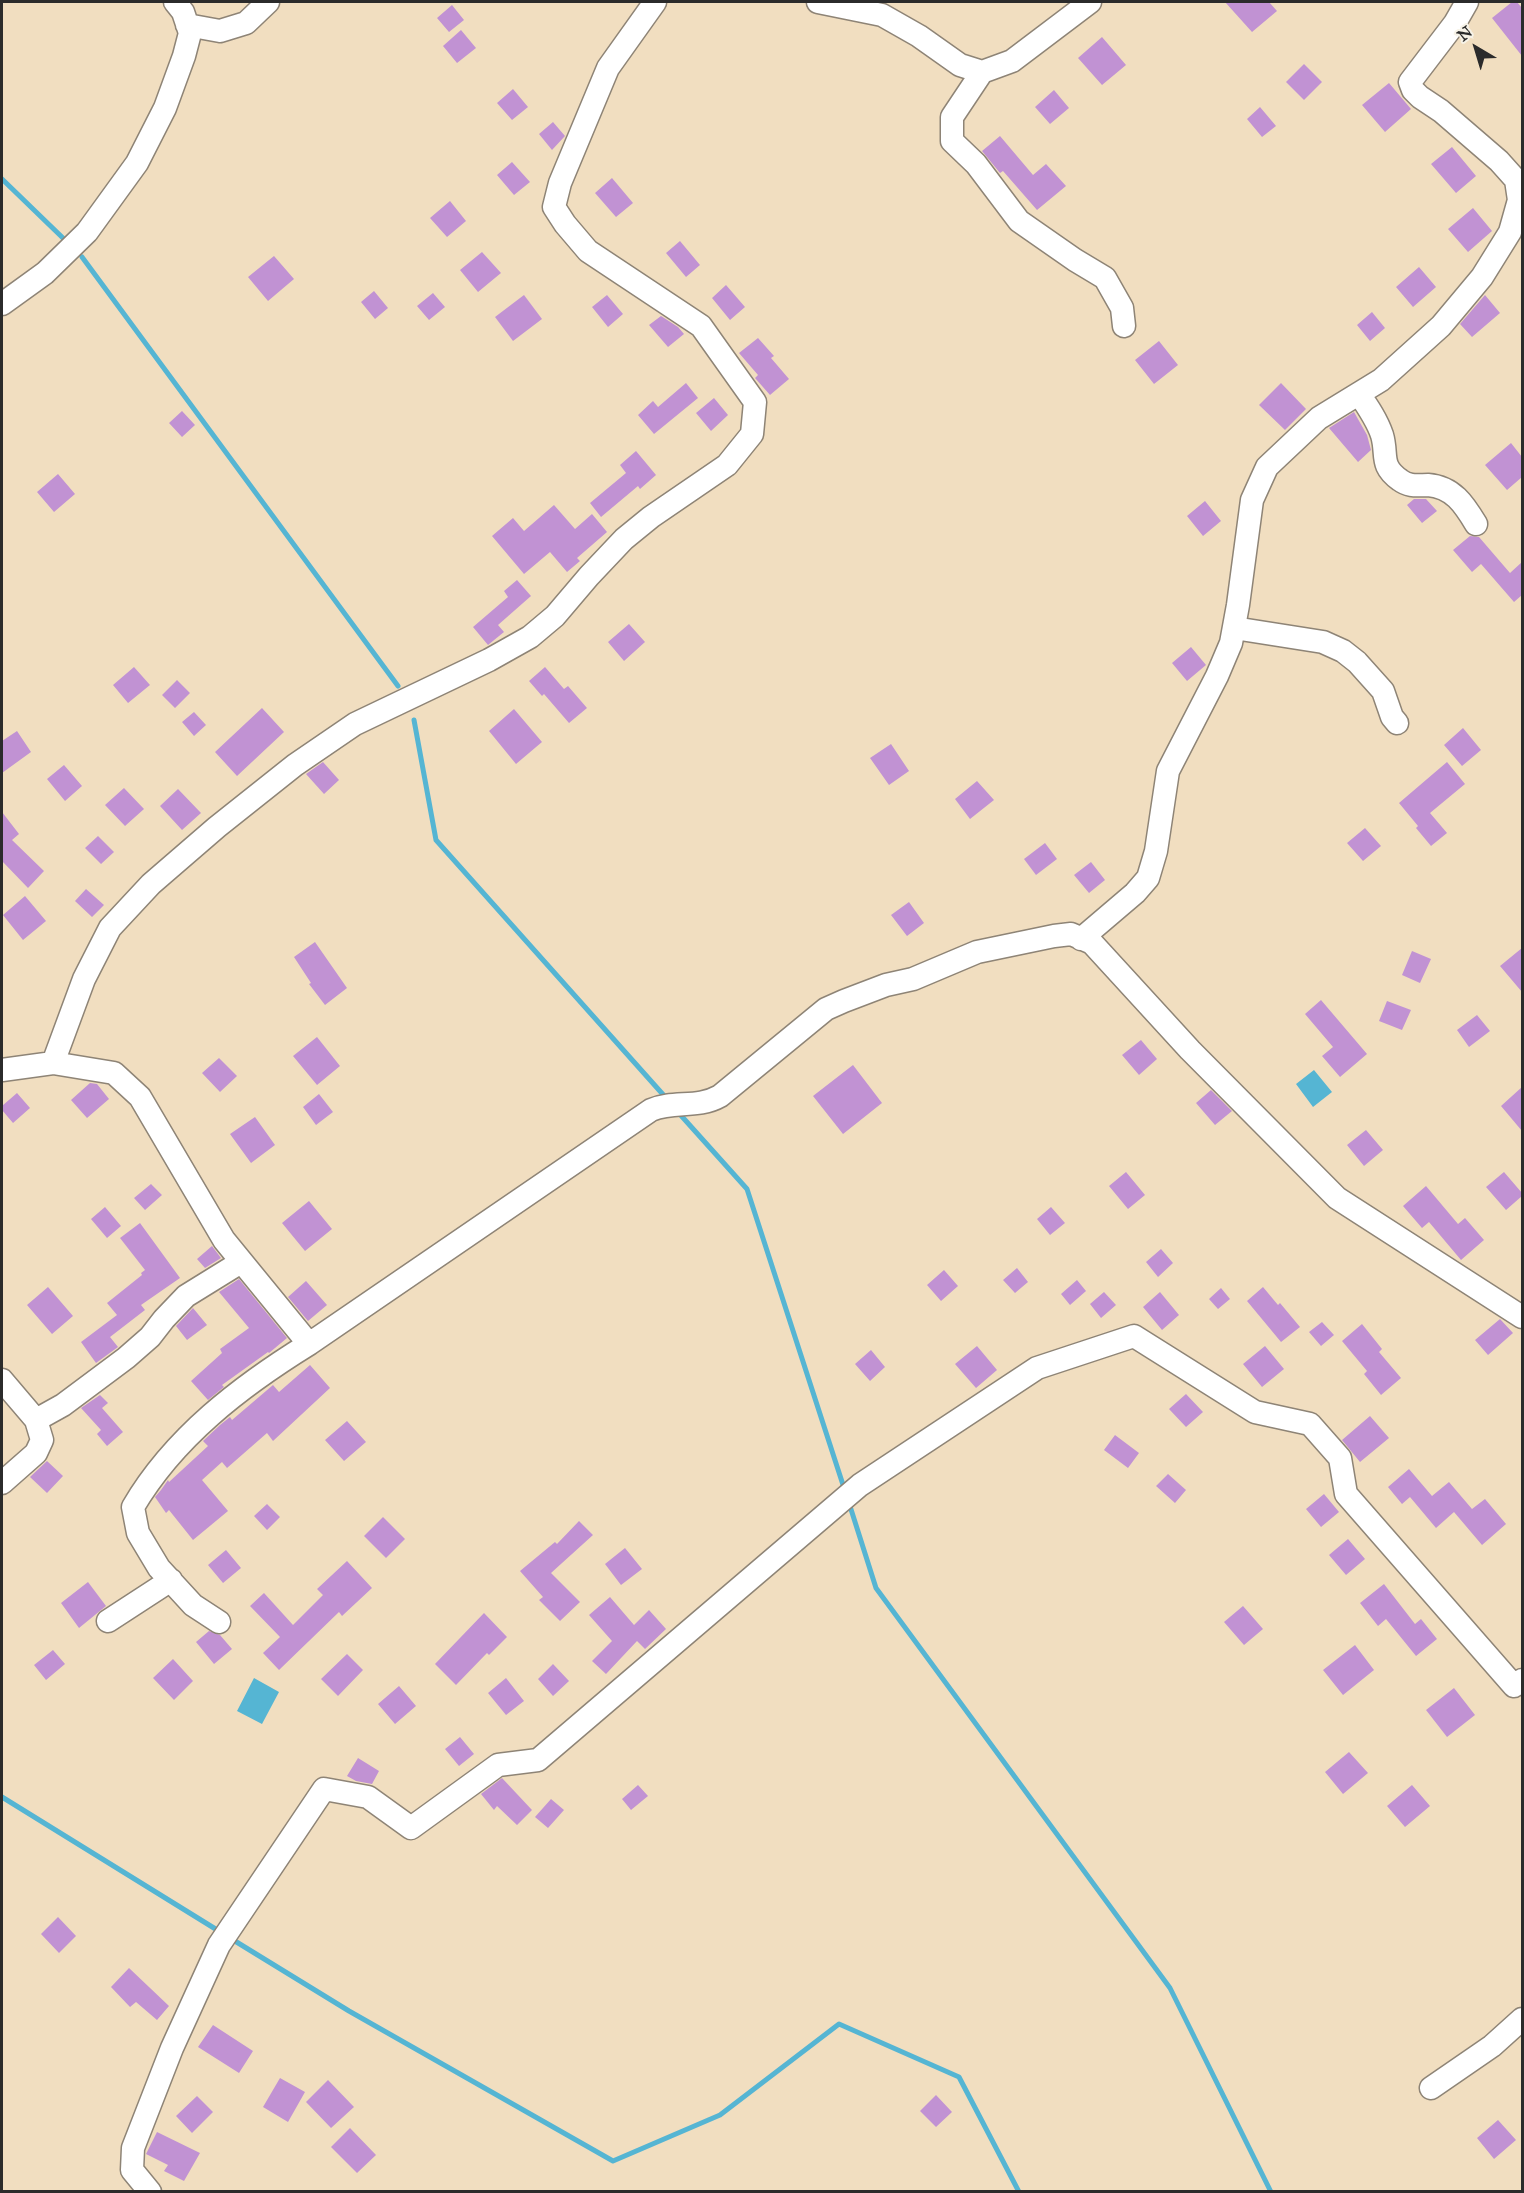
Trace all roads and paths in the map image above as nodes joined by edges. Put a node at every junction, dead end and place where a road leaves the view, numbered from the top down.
1 (175, 2) edge
2 (268, 2) edge
3 (654, 2) edge
4 (818, 2) edge
5 (1090, 2) edge
6 (1467, 2) edge
7 (187, 25) junction
8 (982, 72) junction
9 (2, 304) edge
10 (1124, 326) dead end
11 (1359, 394) junction
12 (1476, 524) dead end
13 (1234, 628) junction
14 (1397, 723) dead end
15 (1081, 939) junction
16 (53, 1063) junction
17 (2, 1070) edge
18 (241, 1262) junction
19 (1522, 1317) edge
20 (309, 1344) junction
21 (2, 1380) edge
22 (36, 1420) junction
23 (2, 1483) edge
24 (171, 1580) junction
25 (108, 1621) dead end
26 (219, 1622) dead end
27 (1522, 1680) edge
28 (1522, 2019) edge
29 (1431, 2088) dead end
30 (150, 2192) edge

1 - 7 street
2 - 7 street
3 - 16 street
4 - 8 street
5 - 8 street
6 - 11 street
7 - 9 street
8 - 10 street
11 - 12 street
11 - 13 street
13 - 14 street
13 - 15 street
15 - 19 street
15 - 20 street
16 - 17 street
16 - 18 street
18 - 20 street
18 - 22 street
20 - 24 street
21 - 22 street
22 - 23 street
24 - 25 street
24 - 26 street
27 - 30 street
28 - 29 street

